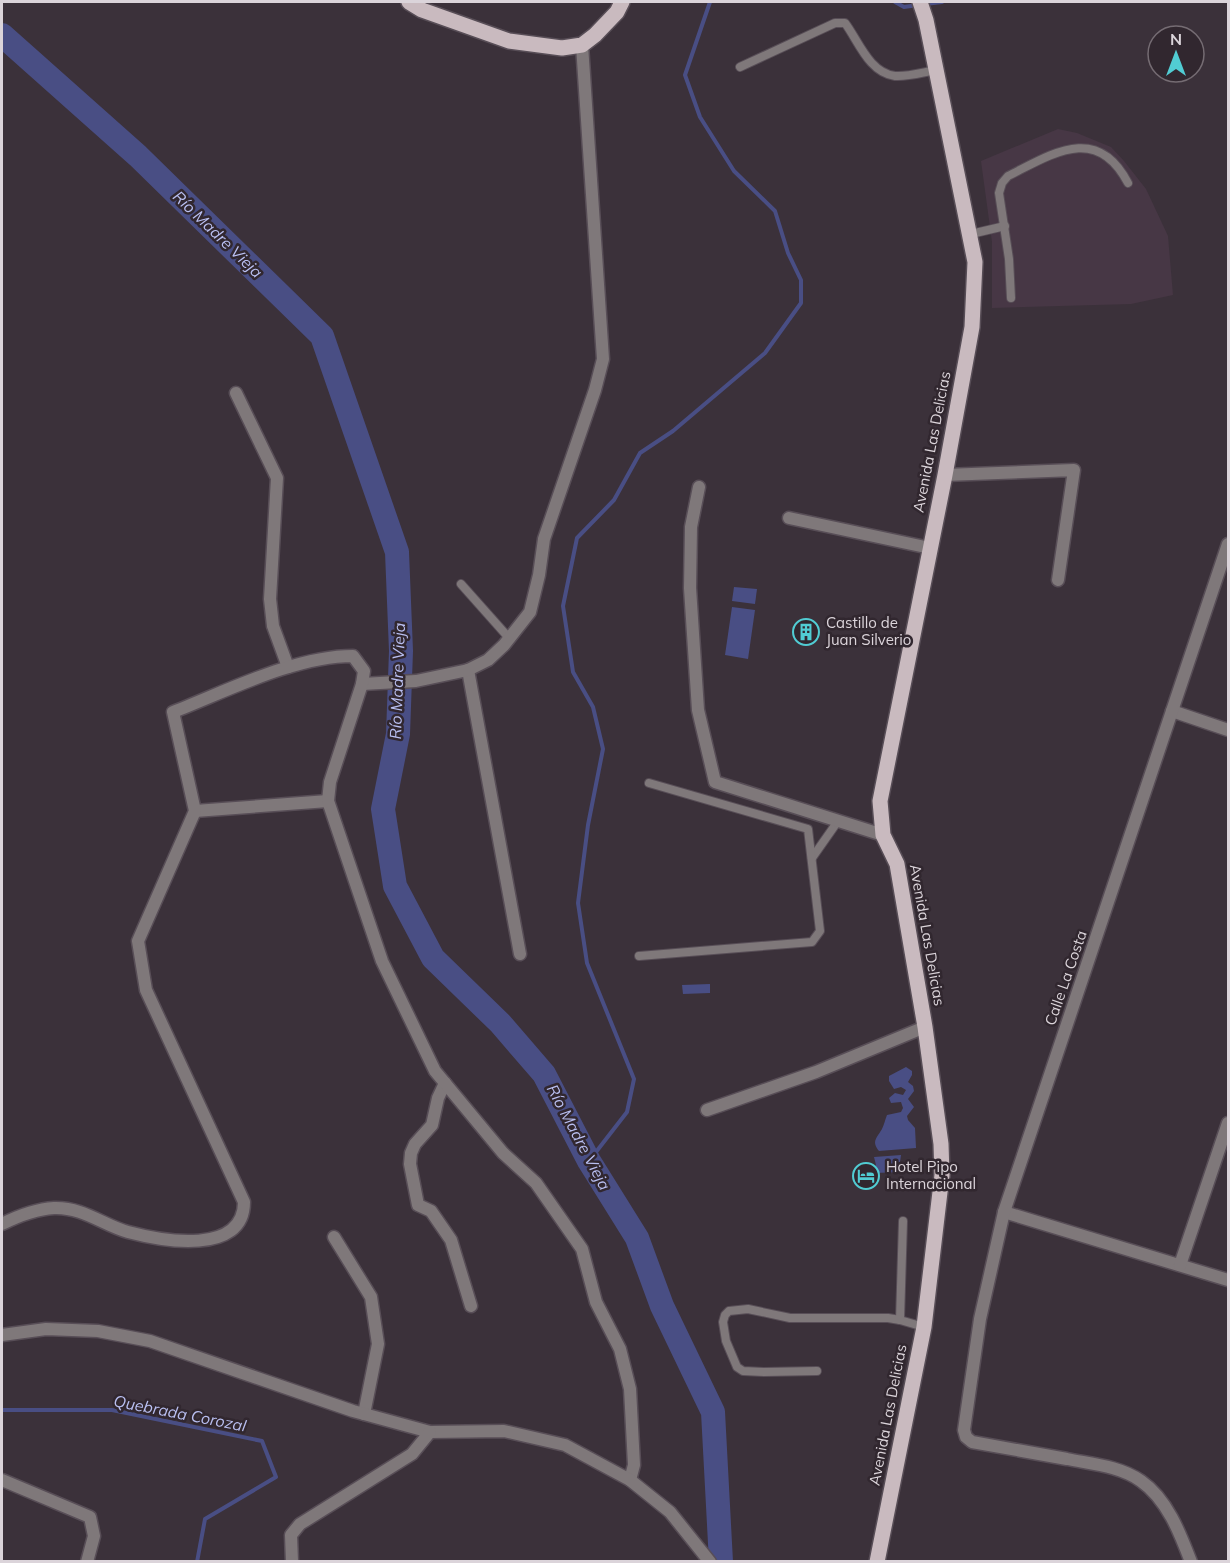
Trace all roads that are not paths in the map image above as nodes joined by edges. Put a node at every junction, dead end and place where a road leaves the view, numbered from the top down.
1 (409, 2) edge
2 (622, 2) edge
3 (920, 2) edge
4 (582, 45) junction
5 (740, 67) dead end
6 (937, 70) junction
7 (1128, 183) dead end
8 (1005, 226) junction
9 (971, 234) junction
10 (1011, 298) dead end
11 (236, 393) dead end
12 (945, 475) junction
13 (699, 487) dead end
14 (789, 518) dead end
15 (1228, 544) edge
16 (930, 548) junction
17 (1058, 580) dead end
18 (462, 584) dead end
19 (509, 638) junction
20 (288, 667) junction
21 (468, 670) junction
22 (362, 684) junction
23 (1172, 711) junction
24 (1228, 730) edge
25 (649, 783) dead end
26 (328, 801) junction
27 (195, 811) junction
28 (838, 820) junction
29 (883, 835) junction
30 (812, 858) junction
31 (520, 954) dead end
32 (639, 956) dead end
33 (925, 1027) junction
34 (445, 1083) junction
35 (707, 1110) dead end
36 (1228, 1123) edge
37 (1004, 1212) junction
38 (903, 1221) dead end
39 (2, 1224) edge
40 (334, 1237) dead end
41 (1180, 1265) junction
42 (1228, 1280) edge
43 (471, 1306) dead end
44 (900, 1320) junction
45 (924, 1327) junction
46 (2, 1335) edge
47 (817, 1371) dead end
48 (364, 1414) junction
49 (430, 1432) junction
50 (2, 1480) edge
51 (630, 1480) junction
52 (87, 1562) edge
53 (292, 1562) edge
54 (710, 1562) edge
55 (877, 1562) edge
56 (1191, 1562) edge

1 - 4 main road
2 - 4 main road
3 - 6 main road, Avenida Las Delicias
4 - 19 street
5 - 6 lane
6 - 9 main road, Avenida Las Delicias
7 - 8 lane
8 - 9 lane
8 - 10 lane
9 - 12 main road, Avenida Las Delicias
11 - 20 street
12 - 16 main road, Avenida Las Delicias
12 - 17 street
13 - 28 street
14 - 16 street
15 - 23 street, Calle La Costa
16 - 29 main road, Avenida Las Delicias
18 - 19 lane
19 - 21 street
20 - 22 street
20 - 27 street
21 - 22 street
21 - 31 street
22 - 26 street
23 - 24 street
23 - 37 street, Calle La Costa
25 - 30 lane
26 - 27 street
26 - 34 street
27 - 39 street
28 - 29 street
28 - 30 lane
29 - 33 main road, Avenida Las Delicias
30 - 32 lane
33 - 35 street
33 - 45 main road, Avenida Las Delicias
34 - 43 street
34 - 51 street
36 - 41 street
37 - 41 street
37 - 56 street, Calle La Costa
38 - 44 lane
40 - 48 street
41 - 42 street
44 - 45 lane
44 - 47 lane
45 - 55 main road, Avenida Las Delicias
46 - 48 street
48 - 49 street
49 - 51 street
49 - 53 street
50 - 52 street
51 - 54 street

